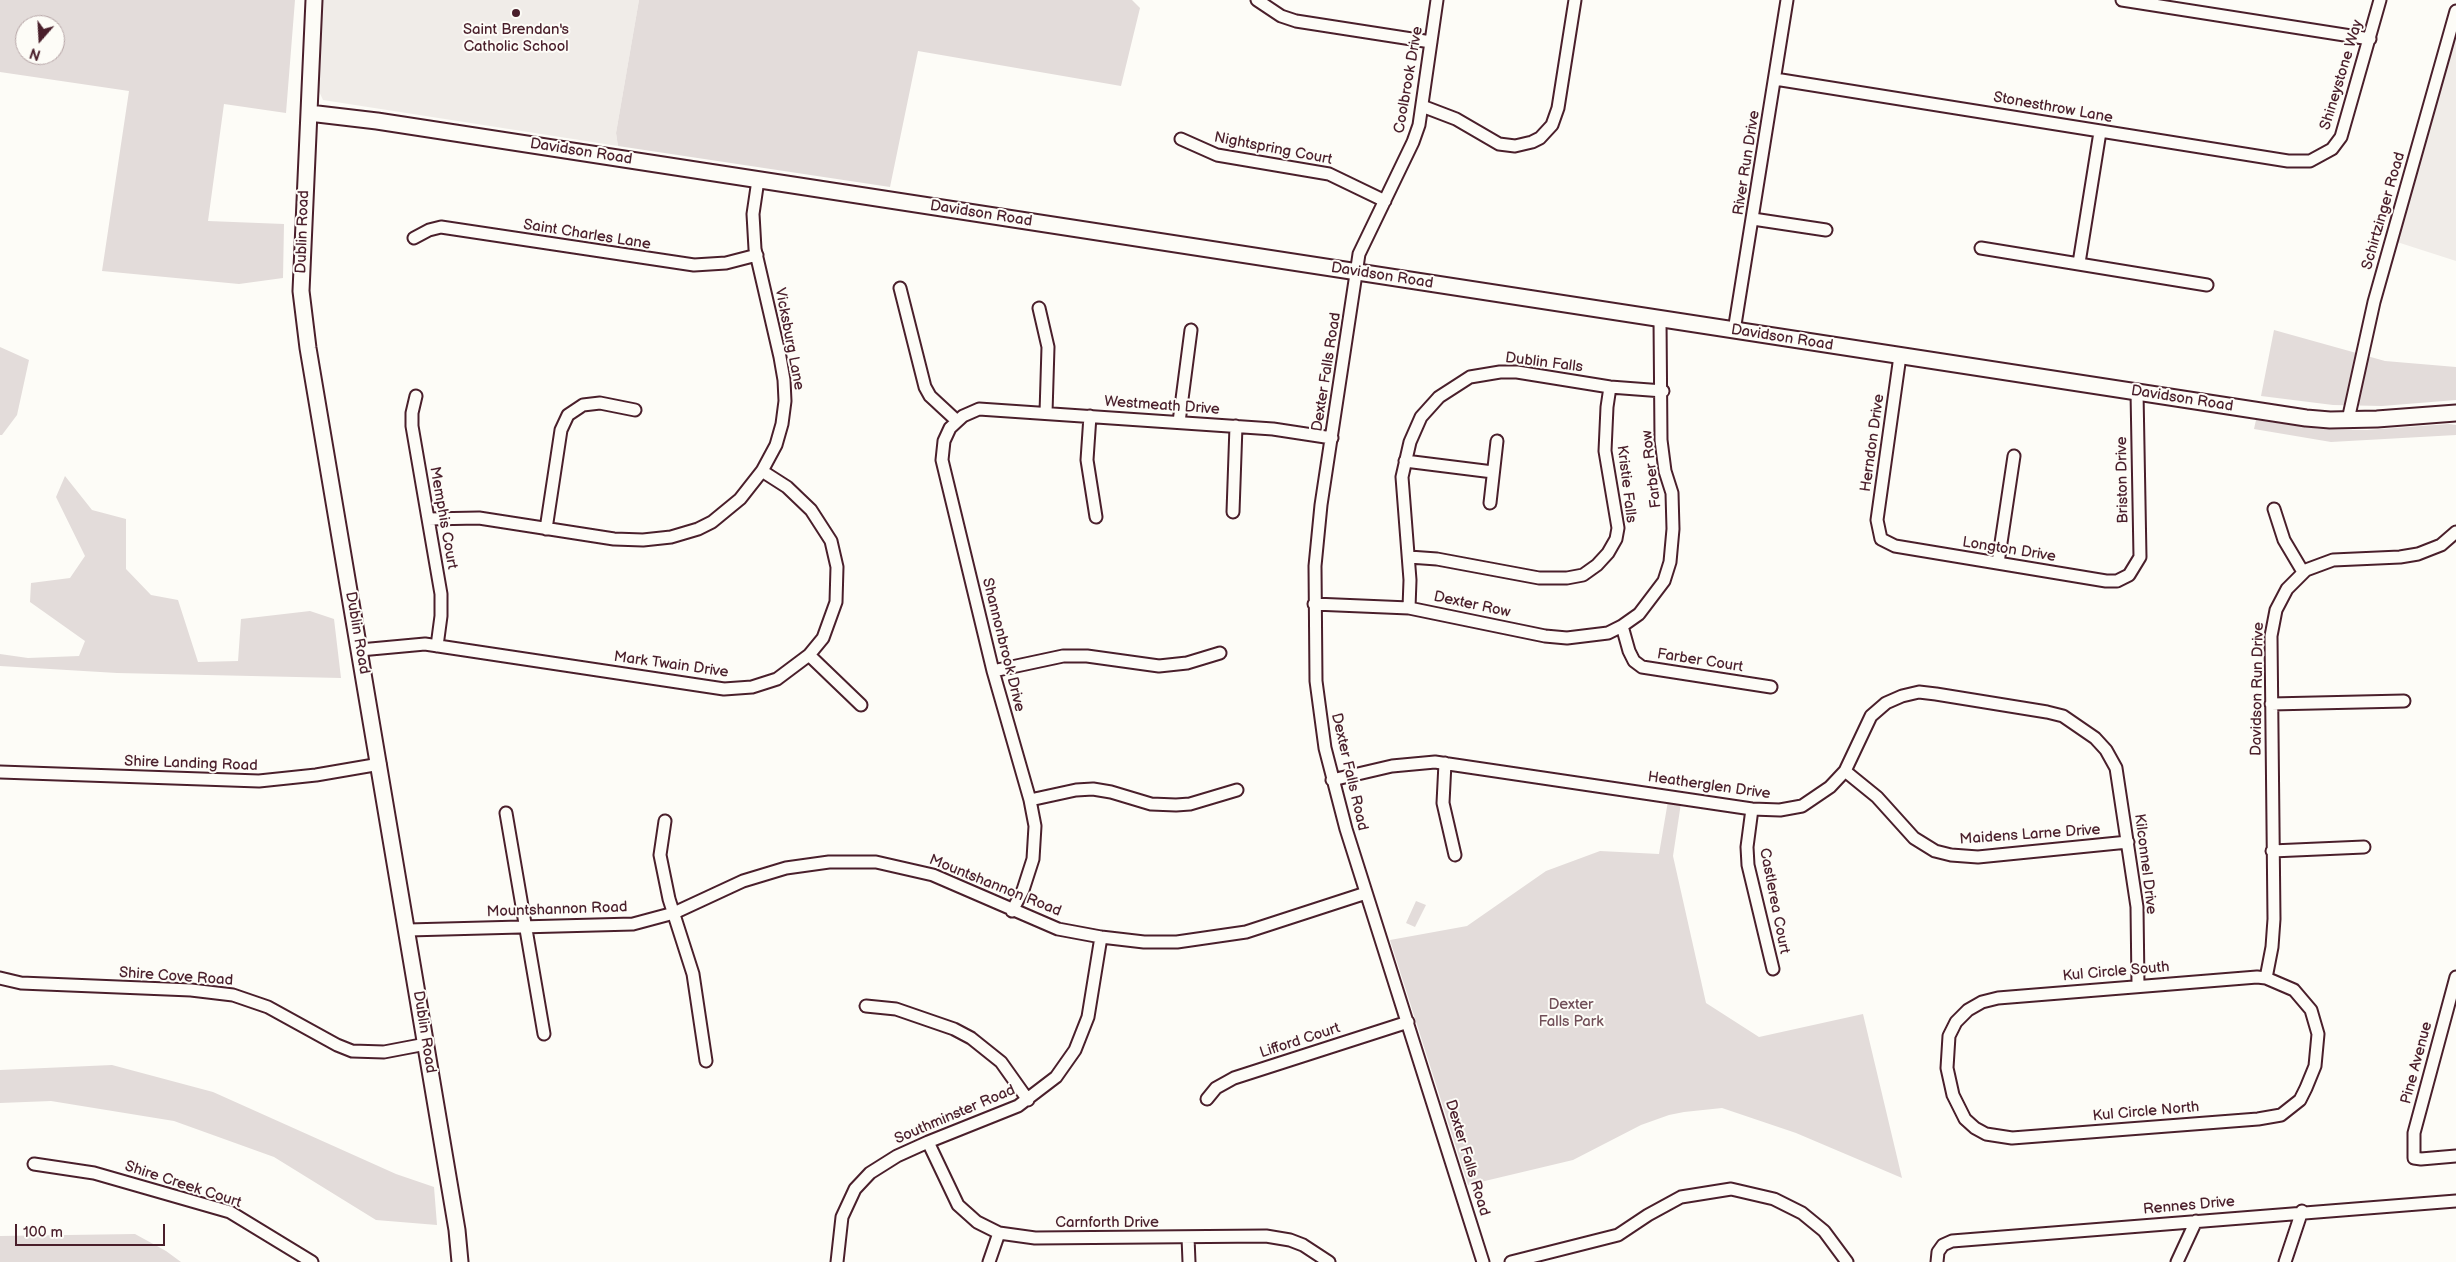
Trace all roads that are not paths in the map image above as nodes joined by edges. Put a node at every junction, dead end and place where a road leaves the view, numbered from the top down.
1 (314, 0) edge
2 (1257, 0) edge
3 (1437, 0) edge
4 (1575, 0) edge
5 (1787, 0) edge
6 (2122, 0) edge
7 (2380, 0) edge
8 (2456, 11) edge
9 (2370, 39) junction
10 (1431, 42) junction
11 (1775, 79) junction
12 (1422, 106) junction
13 (308, 113) junction
14 (2100, 132) junction
15 (1182, 139) dead end
16 (2324, 154) joint
17 (758, 180) junction
18 (1385, 201) junction
19 (1753, 219) junction
20 (1826, 230) dead end
21 (414, 238) dead end
22 (1981, 248) dead end
23 (757, 255) junction
24 (2079, 263) junction
25 (1357, 272) junction
26 (2207, 285) dead end
27 (900, 288) dead end
28 (1039, 308) dead end
29 (1660, 320) junction
30 (1191, 330) dead end
31 (1734, 331) junction
32 (1900, 356) junction
33 (1610, 387) junction
34 (1663, 391) junction
35 (2137, 392) junction
36 (416, 396) dead end
37 (635, 410) dead end
38 (1046, 413) junction
39 (2456, 413) edge
40 (1090, 416) junction
41 (2348, 420) junction
42 (957, 421) junction
43 (1179, 422) junction
44 (1236, 426) junction
45 (1332, 438) junction
46 (1497, 441) dead end
47 (2014, 456) dead end
48 (1405, 461) junction
49 (762, 471) junction
50 (1493, 472) junction
51 (1490, 503) dead end
52 (2274, 509) dead end
53 (1233, 512) dead end
54 (1096, 517) dead end
55 (428, 519) junction
56 (546, 529) junction
57 (2456, 532) edge
58 (1878, 534) joint
59 (1409, 557) junction
60 (1998, 563) junction
61 (2135, 567) joint
62 (2303, 572) junction
63 (1314, 604) junction
64 (1409, 608) junction
65 (1622, 626) junction
66 (437, 646) junction
67 (360, 650) junction
68 (1220, 653) dead end
69 (809, 655) junction
70 (993, 671) junction
71 (1770, 687) dead end
72 (2404, 701) dead end
73 (2272, 704) junction
74 (861, 705) dead end
75 (2106, 750) joint
76 (1445, 763) junction
77 (380, 764) junction
78 (1845, 771) junction
79 (0, 772) edge
80 (1332, 780) junction
81 (1237, 790) dead end
82 (1030, 800) junction
83 (1752, 809) junction
84 (506, 813) dead end
85 (665, 821) dead end
86 (2128, 842) junction
87 (2364, 846) dead end
88 (2272, 851) junction
89 (1455, 855) dead end
90 (1366, 892) junction
91 (1012, 911) junction
92 (674, 913) junction
93 (526, 926) junction
94 (408, 930) junction
95 (1101, 937) junction
96 (1773, 969) dead end
97 (2456, 977) edge
98 (0, 978) edge
99 (2266, 978) junction
100 (2138, 985) junction
101 (2453, 998) edge
102 (866, 1006) dead end
103 (1408, 1022) junction
104 (544, 1034) dead end
105 (426, 1044) junction
106 (2318, 1051) joint
107 (706, 1061) dead end
108 (1954, 1098) joint
109 (1207, 1099) dead end
110 (1028, 1100) junction
111 (928, 1142) junction
112 (2456, 1156) edge
113 (34, 1164) dead end
114 (2456, 1201) edge
115 (2302, 1211) junction
116 (2196, 1221) junction
117 (999, 1233) junction
118 (1188, 1238) junction
119 (312, 1262) edge
120 (460, 1262) edge
121 (837, 1262) edge
122 (989, 1262) edge
123 (1189, 1262) edge
124 (1328, 1262) edge
125 (1483, 1262) edge
126 (1511, 1262) edge
127 (1847, 1262) edge
128 (1937, 1262) edge
129 (2177, 1262) edge
130 (2286, 1262) edge

1 - 13 main road, Dublin Road
2 - 10 street
3 - 10 street, Coolbrook Drive
4 - 12 street
5 - 11 street, River Run Drive
6 - 9 street
7 - 9 street, Shineystone Way
8 - 41 street, Schirtzinger Road
9 - 16 street, Shineystone Way
10 - 12 street, Coolbrook Drive
11 - 14 street, Stonesthrow Lane
11 - 19 street, River Run Drive
12 - 18 street, Coolbrook Drive
13 - 17 main road, Davidson Road
13 - 67 main road, Dublin Road
14 - 16 street, Stonesthrow Lane
14 - 24 street
15 - 18 street, Nightspring Court
17 - 23 street, Vicksburg Lane
17 - 25 main road, Davidson Road
18 - 25 street, Coolbrook Drive
19 - 20 street
19 - 31 street, River Run Drive
21 - 23 street, Saint Charles Lane
22 - 24 street
23 - 49 street, Vicksburg Lane
24 - 26 street
25 - 29 main road, Davidson Road
25 - 45 street, Dexter Falls Road
27 - 42 street
28 - 38 street
29 - 31 main road, Davidson Road
29 - 34 street, Farber Row
30 - 43 street
31 - 32 main road, Davidson Road
32 - 35 main road, Davidson Road
32 - 58 street, Herndon Drive
33 - 34 street, Dublin Falls
33 - 48 street, Dublin Falls
33 - 59 street, Kristie Falls
34 - 65 street, Farber Row
35 - 41 main road, Davidson Road
35 - 61 street, Briston Drive
36 - 55 street, Memphis Court
37 - 56 street
38 - 40 street, Westmeath Drive
38 - 42 street, Westmeath Drive
39 - 41 main road, Davidson Road
40 - 43 street, Westmeath Drive
40 - 54 street
42 - 70 street, Shannonbrook Drive
43 - 44 street, Westmeath Drive
44 - 45 street, Westmeath Drive
44 - 53 street
45 - 63 street, Dexter Falls Road
46 - 50 street
47 - 60 street
48 - 50 street
48 - 59 street, Dublin Falls
49 - 56 street, Vicksburg Lane
49 - 69 street, Mark Twain Drive
50 - 51 street
52 - 62 street
55 - 56 street, Vicksburg Lane
55 - 66 street, Memphis Court
57 - 62 street, Davidson Run Drive
58 - 60 street, Longton Drive
59 - 64 street, Dublin Falls
60 - 61 street, Longton Drive
62 - 73 street, Davidson Run Drive
63 - 64 street, Dexter Row
63 - 80 street, Dexter Falls Road
64 - 65 street, Dexter Row
65 - 71 street, Farber Court
66 - 67 street, Mark Twain Drive
66 - 69 street, Mark Twain Drive
67 - 77 main road, Dublin Road
68 - 70 street
69 - 74 street
70 - 82 street, Shannonbrook Drive
72 - 73 street
73 - 88 street, Davidson Run Drive
75 - 78 street, Heatherglen Drive
75 - 86 street, Kilconnel Drive
76 - 80 street, Heatherglen Drive
76 - 83 street, Heatherglen Drive
76 - 89 street
77 - 79 street, Shire Landing Road
77 - 94 main road, Dublin Road
78 - 83 street, Heatherglen Drive
78 - 86 street, Maidens Larne Drive
80 - 90 street, Dexter Falls Road
81 - 82 street
82 - 91 street, Shannonbrook Drive
83 - 96 street, Castlerea Court
84 - 93 street
85 - 92 street
86 - 100 street, Kilconnel Drive
87 - 88 street
88 - 99 street, Davidson Run Drive
90 - 95 street, Mountshannon Road
90 - 103 street, Dexter Falls Road
91 - 92 street, Mountshannon Road
91 - 95 street, Mountshannon Road
92 - 93 street, Mountshannon Road
92 - 107 street
93 - 94 street, Mountshannon Road
93 - 104 street
94 - 105 main road, Dublin Road
95 - 110 street, Southminster Road
97 - 101 street, Pine Avenue
98 - 105 street, Shire Cove Road
99 - 100 street, Kul Circle South
99 - 106 street, Kul Circle South
100 - 108 street, Kul Circle South
101 - 112 street, Pine Avenue
102 - 110 street
103 - 109 street, Lifford Court
103 - 125 street, Dexter Falls Road
105 - 120 main road, Dublin Road
106 - 108 street, Kul Circle North
110 - 111 street, Southminster Road
111 - 117 street, Carnforth Drive
111 - 121 street, Southminster Road
113 - 119 street, Shire Creek Court
114 - 115 street, Rennes Drive
115 - 116 street, Rennes Drive
115 - 130 street
116 - 128 street, Rennes Drive
116 - 129 street
117 - 118 street, Carnforth Drive
117 - 122 street
118 - 123 street
118 - 124 street, Carnforth Drive
126 - 127 street

